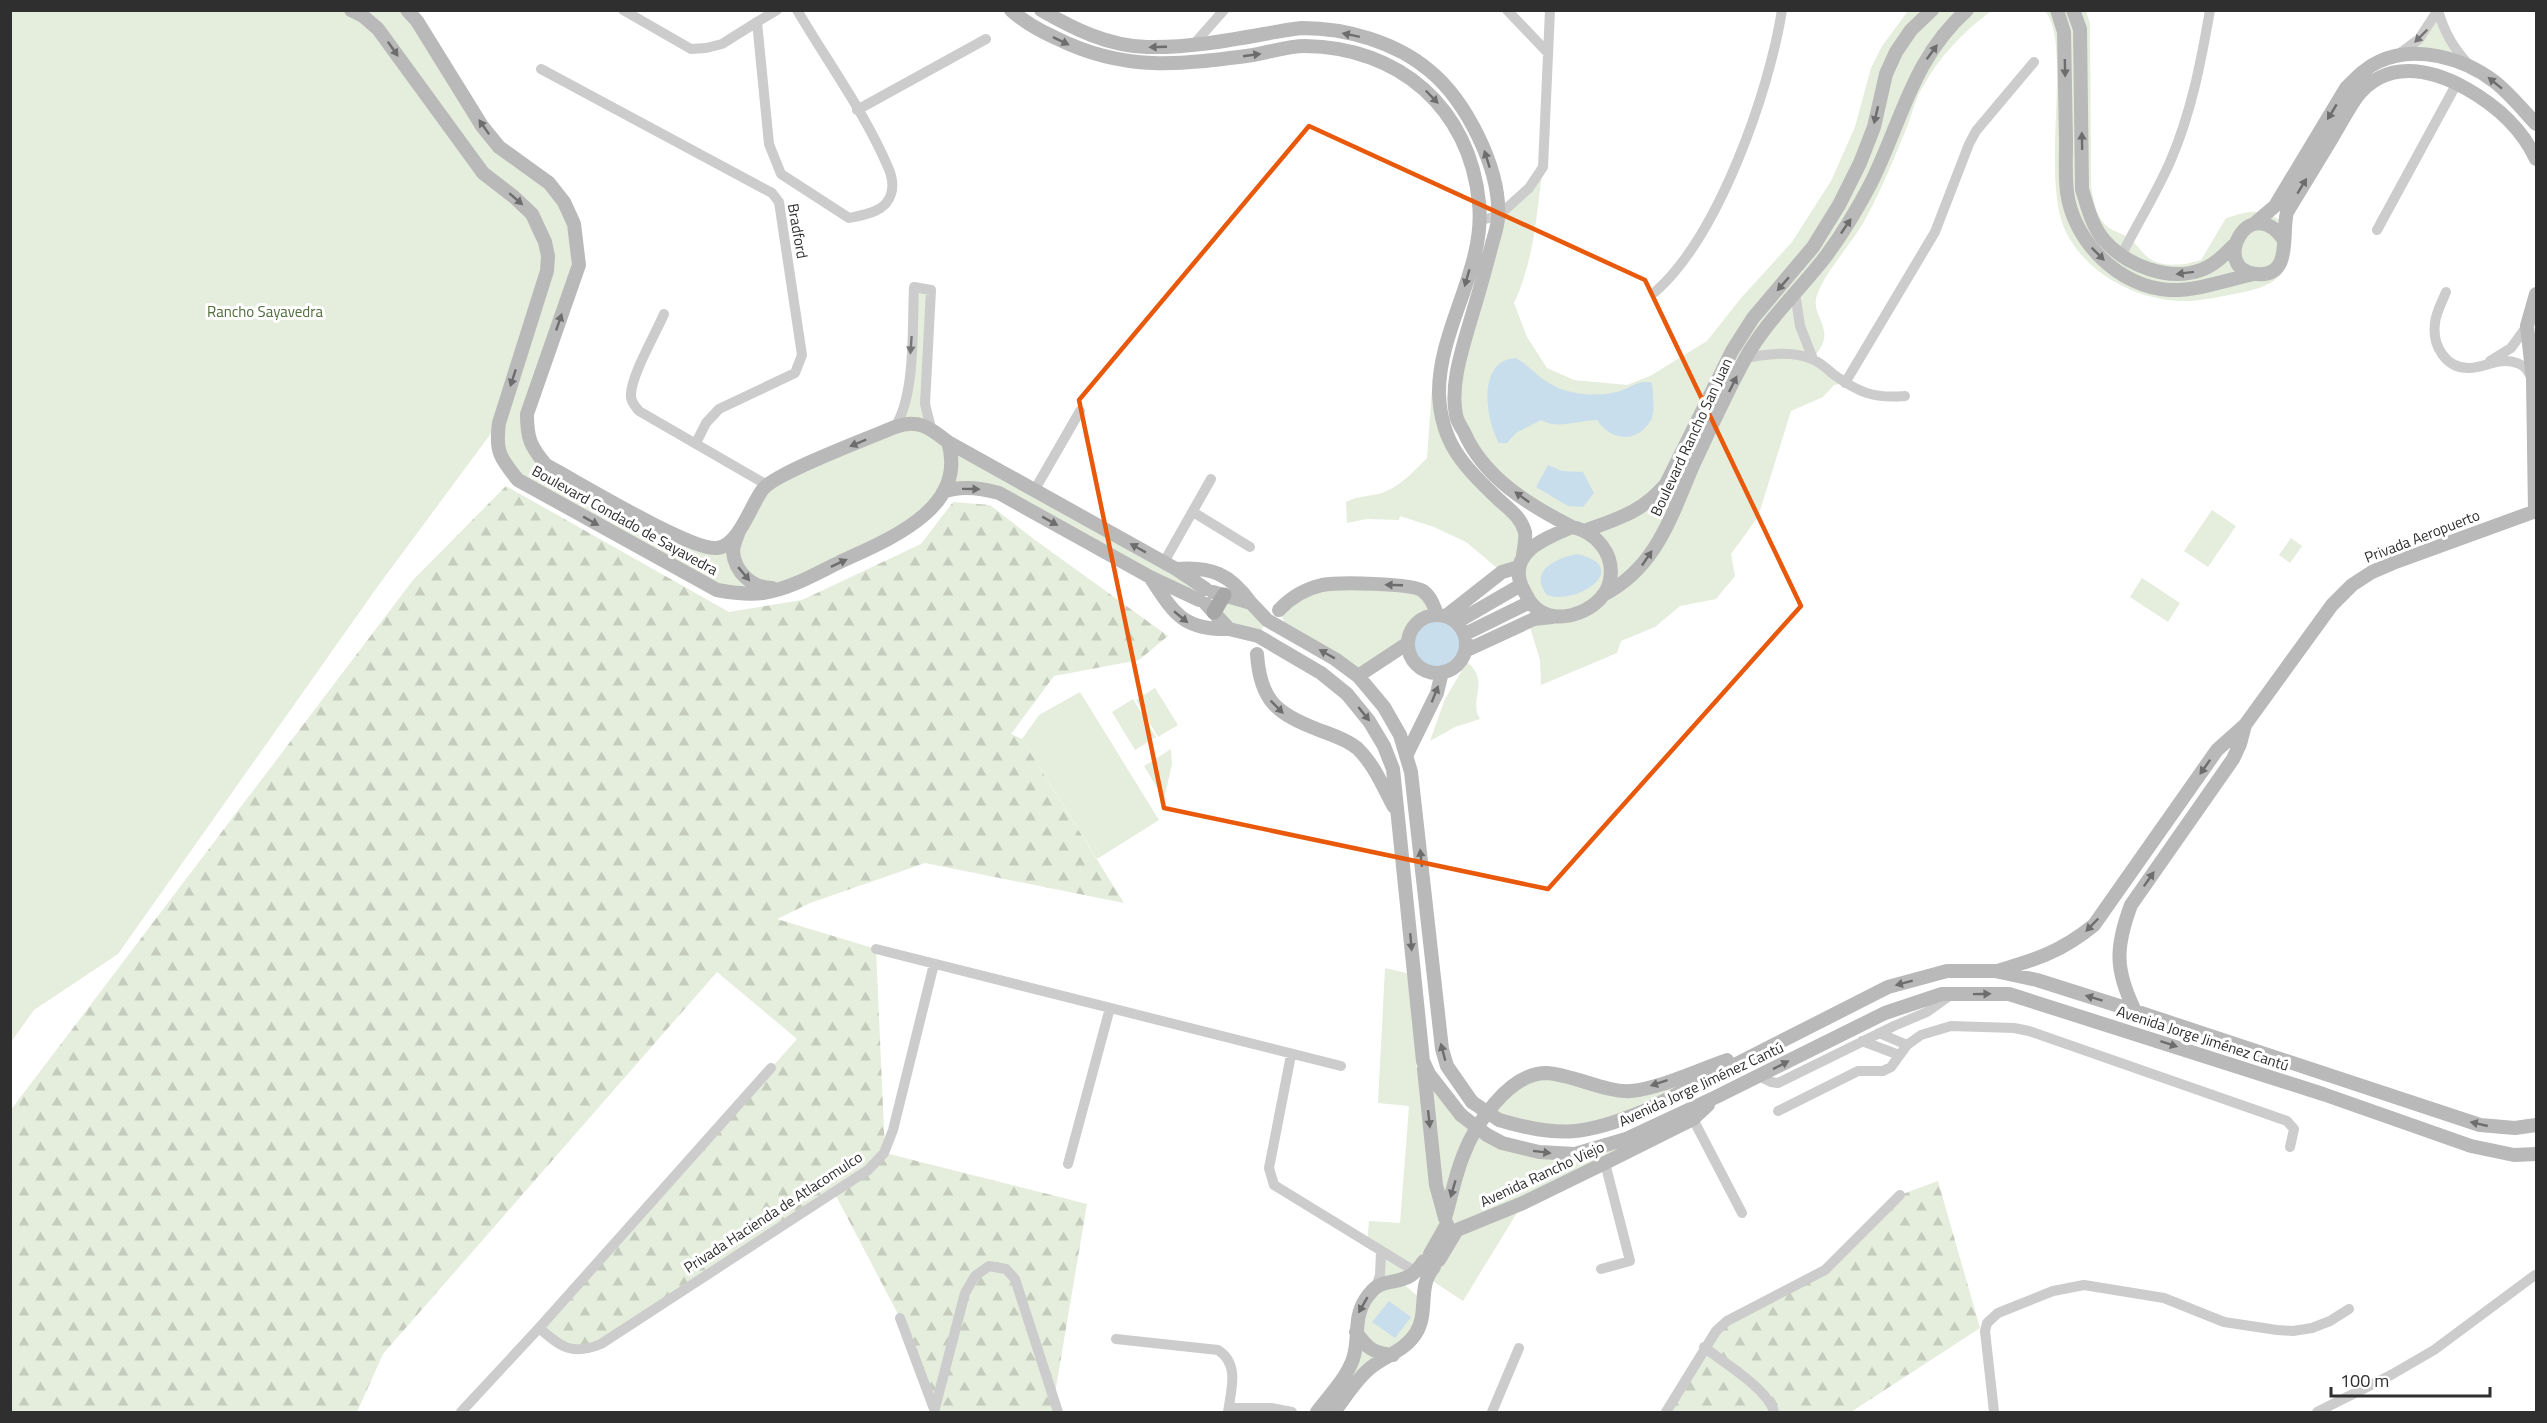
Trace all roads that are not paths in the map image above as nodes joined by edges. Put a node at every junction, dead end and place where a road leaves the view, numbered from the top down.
1 (351, 10) edge
2 (407, 10) edge
3 (623, 10) edge
4 (777, 10) edge
5 (797, 10) edge
6 (1011, 10) edge
7 (1041, 10) edge
8 (1224, 10) edge
9 (1507, 10) edge
10 (1550, 10) edge
11 (1782, 10) edge
12 (1932, 10) edge
13 (2057, 10) edge
14 (2073, 10) edge
15 (2210, 10) edge
16 (2438, 10) edge
17 (1962, 11) edge
18 (758, 22) junction
19 (986, 39) dead end
20 (1194, 44) junction
21 (1548, 53) junction
22 (2396, 56) junction
23 (2034, 62) dead end
24 (2468, 64) junction
25 (541, 69) dead end
26 (2457, 83) junction
27 (856, 110) junction
28 (2536, 124) edge
29 (2536, 159) edge
30 (1498, 216) junction
31 (1481, 220) junction
32 (2254, 224) junction
33 (2377, 230) dead end
34 (2284, 240) junction
35 (2234, 245) junction
36 (2121, 256) junction
37 (2254, 274) junction
38 (1655, 292) dead end
39 (2446, 292) dead end
40 (1795, 293) junction
41 (2536, 294) edge
42 (664, 314) dead end
43 (2527, 327) junction
44 (1746, 358) junction
45 (1813, 359) junction
46 (2485, 364) junction
47 (2536, 365) edge
48 (2533, 379) junction
49 (1845, 383) junction
50 (1905, 396) dead end
51 (1080, 411) dead end
52 (895, 427) junction
53 (931, 428) junction
54 (948, 442) junction
55 (696, 443) junction
56 (1211, 479) dead end
57 (767, 485) junction
58 (1034, 491) junction
59 (943, 492) junction
60 (2536, 511) edge
61 (1193, 512) junction
62 (1572, 526) junction
63 (1587, 530) junction
64 (738, 532) junction
65 (1250, 547) dead end
66 (1521, 561) junction
67 (1170, 566) junction
68 (1150, 577) junction
69 (1518, 587) junction
70 (786, 588) junction
71 (1603, 595) junction
72 (1208, 598) junction
73 (1251, 603) junction
74 (1526, 604) junction
75 (1279, 610) dead end
76 (1554, 617) junction
77 (1267, 620) junction
78 (1451, 622) junction
79 (1229, 629) junction
80 (1258, 636) junction
81 (1408, 643) junction
82 (1465, 651) junction
83 (1257, 654) dead end
84 (1442, 672) junction
85 (1358, 676) junction
86 (2245, 725) junction
87 (1407, 754) junction
88 (1397, 814) junction
89 (876, 949) dead end
90 (934, 964) junction
91 (1995, 971) junction
92 (1952, 994) junction
93 (1110, 1008) junction
94 (2135, 1011) junction
95 (1879, 1033) junction
96 (1862, 1041) junction
97 (1774, 1044) junction
98 (1907, 1045) junction
99 (1291, 1055) junction
100 (1899, 1055) junction
101 (1424, 1060) junction
102 (1341, 1066) dead end
103 (771, 1068) dead end
104 (1759, 1076) junction
105 (1716, 1097) junction
106 (1778, 1111) dead end
107 (1693, 1119) junction
108 (2536, 1125) edge
109 (2290, 1147) dead end
110 (2536, 1154) edge
111 (1605, 1163) junction
112 (1068, 1164) dead end
113 (1900, 1196) dead end
114 (1742, 1213) dead end
115 (1450, 1224) junction
116 (1381, 1252) junction
117 (1428, 1263) junction
118 (1601, 1269) dead end
119 (2535, 1275) dead end
120 (1399, 1280) junction
121 (1376, 1287) junction
122 (1423, 1301) junction
123 (2349, 1309) dead end
124 (900, 1318) dead end
125 (539, 1329) junction
126 (1356, 1332) junction
127 (1116, 1339) dead end
128 (1704, 1347) junction
129 (1519, 1348) dead end
130 (1393, 1355) junction
131 (1228, 1410) edge
132 (934, 1411) edge
133 (461, 1413) edge
134 (1059, 1413) edge
135 (1292, 1413) edge
136 (1317, 1413) edge
137 (1334, 1413) edge
138 (1492, 1413) edge
139 (1666, 1413) edge
140 (1774, 1413) edge
141 (1995, 1413) edge
142 (2317, 1413) edge

1 -> 70 street, Boulevard Condado de Sayavedra
64 -> 2 street, Boulevard Condado de Sayavedra
3 - 18 street
4 - 18 street
5 - 27 street
6 -> 31 street
20 -> 7 street
8 - 20 street
9 - 21 street
10 - 21 street
11 - 38 street
12 -> 63 street, Boulevard Rancho San Juan
13 -> 37 street
36 -> 14 street
15 - 36 street
16 -> 22 street
16 - 24 street
40 -> 17 street, Boulevard Rancho San Juan
18 - 27 street
19 - 27 street
30 -> 20 street
21 - 30 street
22 - 24 street
22 -> 32 street
23 - 49 street
28 -> 24 street
25 - 55 street, Bradford
26 - 29 street
26 - 33 street
34 -> 26 street
30 - 31 street
62 -> 30 street
31 -> 66 street
32 - 34 street
32 - 35 street
34 - 37 street
35 -> 36 street
35 - 37 street
39 - 46 street
40 - 44 street, Boulevard Rancho San Juan
40 - 45 street
41 - 43 street
42 - 55 street
43 - 46 street
43 - 48 street
44 - 45 street
71 -> 44 street, Boulevard Rancho San Juan
45 - 49 street
46 - 48 street
47 - 48 street
48 - 60 street
49 - 50 street
51 - 58 street
52 - 53 street
53 -> 52 street
52 -> 57 street
53 - 54 street
54 - 58 street
54 - 59 street
55 - 57 street
56 - 61 street
57 - 64 street, Boulevard Condado de Sayavedra
67 -> 58 street
59 -> 68 street
70 -> 59 street, Boulevard Condado de Sayavedra
60 - 86 street, Privada Aeropuerto
61 - 65 street
61 - 67 street
62 - 63 street
62 - 66 street
63 - 71 street
64 -> 70 street
66 - 69 street
66 - 78 street
67 - 72 street
67 - 73 street
68 - 72 street
68 -> 79 street
69 - 74 street
69 - 78 street
71 - 76 street, Boulevard Rancho San Juan
72 - 73 street
72 - 79 street
73 - 77 street, Avenida Jorge Jiménez Cantú
74 - 76 street
74 - 78 street
78 -> 75 street
76 - 82 street, Boulevard Rancho San Juan
77 - 80 street
85 -> 77 street, Avenida Jorge Jiménez Cantú
78 - 81 street
78 - 82 street
79 - 80 street, Avenida Jorge Jiménez Cantú
80 -> 88 street, Avenida Jorge Jiménez Cantú
81 - 84 street
81 - 85 street
82 - 84 street
83 -> 88 street
87 -> 84 street
85 - 87 street, Avenida Jorge Jiménez Cantú
86 -> 91 street, Privada Aeropuerto
94 -> 86 street, Privada Aeropuerto
97 -> 87 street, Avenida Jorge Jiménez Cantú, bridge
88 -> 101 street, Avenida Jorge Jiménez Cantú
89 - 90 street
90 - 93 street
90 - 125 street, Privada Hacienda de Atlacomulco
94 -> 91 street, Avenida Jorge Jiménez Cantú
91 -> 97 street, Avenida Jorge Jiménez Cantú
92 - 95 street
104 -> 92 street, Avenida Jorge Jiménez Cantú
92 -> 110 street, Avenida Jorge Jiménez Cantú
93 - 99 street
93 - 112 street
108 -> 94 street, Avenida Jorge Jiménez Cantú
95 - 96 street
95 - 98 street
96 - 100 street
96 - 104 street
97 -> 115 street
98 - 100 street
98 - 109 street
99 - 102 street
99 - 116 street
100 - 106 street
101 -> 105 street, Avenida Jorge Jiménez Cantú, bridge
101 -> 115 street
103 - 125 street
104 - 105 street, Avenida Jorge Jiménez Cantú
105 - 107 street, Avenida Rancho Viejo
107 - 111 street, Avenida Rancho Viejo
107 - 114 street
111 - 115 street, Avenida Rancho Viejo
111 - 118 street
113 - 128 street
115 - 117 street
116 - 117 street
116 - 121 street
117 - 120 street
117 - 122 street
119 - 142 street
120 - 121 street
120 - 122 street
121 -> 126 street
122 - 130 street
123 - 141 street
124 - 132 street
125 - 133 street
126 - 130 street
126 - 136 street
127 - 131 street
128 - 139 street
128 - 140 street
129 - 138 street
130 - 137 street
131 - 135 street
132 - 134 street

